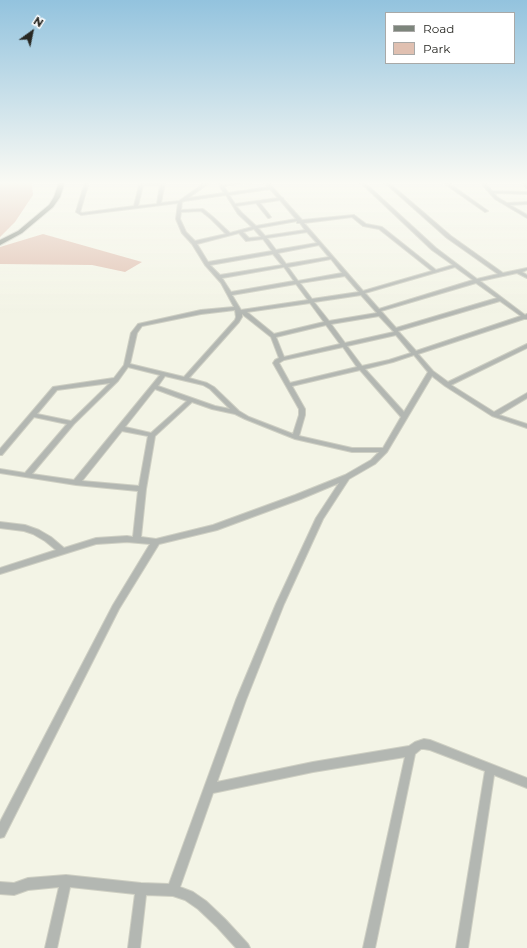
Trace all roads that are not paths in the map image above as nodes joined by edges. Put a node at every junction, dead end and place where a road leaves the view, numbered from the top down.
1 (27, 226) edge
2 (181, 226) edge
3 (220, 226) edge
4 (266, 226) edge
5 (303, 226) edge
6 (373, 226) edge
7 (408, 226) edge
8 (437, 226) edge
9 (255, 228) junction
10 (240, 231) junction
11 (307, 231) junction
12 (229, 235) junction
13 (264, 238) junction
14 (0, 243) edge
15 (194, 243) junction
16 (319, 244) junction
17 (273, 252) junction
18 (331, 258) junction
19 (207, 264) junction
20 (455, 266) junction
21 (285, 267) junction
22 (527, 269) edge
23 (518, 271) junction
24 (435, 272) junction
25 (345, 274) junction
26 (502, 275) junction
27 (219, 277) junction
28 (527, 277) edge
29 (476, 281) junction
30 (298, 283) junction
31 (361, 292) junction
32 (229, 294) junction
33 (500, 299) junction
34 (309, 300) junction
35 (239, 310) junction
36 (379, 312) junction
37 (526, 317) edge
38 (326, 322) junction
39 (397, 332) junction
40 (273, 336) junction
41 (342, 345) junction
42 (527, 346) edge
43 (416, 353) junction
44 (282, 359) junction
45 (127, 365) junction
46 (361, 368) junction
47 (432, 372) junction
48 (164, 374) junction
49 (186, 378) junction
50 (116, 380) junction
51 (288, 385) junction
52 (155, 386) junction
53 (447, 386) junction
54 (527, 395) edge
55 (191, 400) junction
56 (237, 412) junction
57 (33, 415) junction
58 (494, 415) junction
59 (404, 416) junction
60 (72, 423) junction
61 (527, 426) edge
62 (120, 428) junction
63 (152, 435) junction
64 (295, 437) junction
65 (385, 450) junction
66 (0, 453) edge
67 (0, 471) edge
68 (27, 475) junction
69 (347, 477) junction
70 (76, 483) junction
71 (142, 489) junction
72 (0, 526) edge
73 (137, 540) junction
74 (156, 542) junction
75 (62, 551) junction
76 (0, 571) edge
77 (411, 751) junction
78 (490, 769) junction
79 (527, 783) edge
80 (211, 788) junction
81 (0, 832) edge
82 (66, 881) junction
83 (0, 888) edge
84 (141, 889) junction
85 (173, 890) junction
86 (51, 948) edge
87 (134, 948) edge
88 (244, 948) edge
89 (369, 948) edge
90 (462, 948) edge

1 - 14 main road
2 - 15 street
3 - 12 street
4 - 9 street
5 - 11 street
6 - 24 street
7 - 20 street
8 - 26 street
9 - 10 street
9 - 13 street
10 - 12 street
10 - 13 street
11 - 13 street
11 - 16 street
12 - 15 street
13 - 17 street
15 - 19 street
16 - 17 street
16 - 18 street
17 - 19 street
17 - 21 street
18 - 21 street
18 - 25 street
19 - 27 street
20 - 24 street
20 - 29 street
21 - 27 street
21 - 30 street
22 - 23 street
23 - 26 street
23 - 28 street
24 - 31 street
25 - 30 street
25 - 31 street
26 - 29 street
27 - 32 street
29 - 33 street
29 - 36 street
30 - 32 street
30 - 34 street
31 - 34 street
31 - 36 street
32 - 35 street
33 - 37 street
33 - 39 street
34 - 35 street
34 - 38 street
35 - 40 street
35 - 45 street
35 - 49 street
36 - 38 street
36 - 39 street
37 - 43 street
38 - 40 street
38 - 41 street
39 - 41 street
39 - 43 street
40 - 44 street
41 - 44 street
41 - 46 street
42 - 53 street
43 - 46 street
43 - 47 street
44 - 51 street
45 - 48 street
45 - 50 street
46 - 51 street
46 - 59 street
47 - 53 street
47 - 59 street
48 - 49 street
48 - 52 street
49 - 56 street
50 - 57 street
50 - 60 street
51 - 64 street
52 - 55 street
52 - 62 street
53 - 58 street
54 - 58 street
55 - 56 street
55 - 63 street
56 - 64 street
57 - 60 street
57 - 66 street
58 - 61 street
59 - 65 street
60 - 68 street
62 - 63 street
62 - 70 street
63 - 71 street
64 - 65 street
65 - 69 street
67 - 68 street
68 - 70 street
69 - 74 street
69 - 80 street
70 - 71 street
71 - 73 street
72 - 75 street
73 - 74 street
73 - 75 street
74 - 81 street
75 - 76 street
77 - 78 street
77 - 80 street
77 - 89 street
78 - 79 street
78 - 90 street
80 - 85 street
82 - 83 street
82 - 84 street
82 - 86 street
84 - 85 street
84 - 87 street
85 - 88 street

